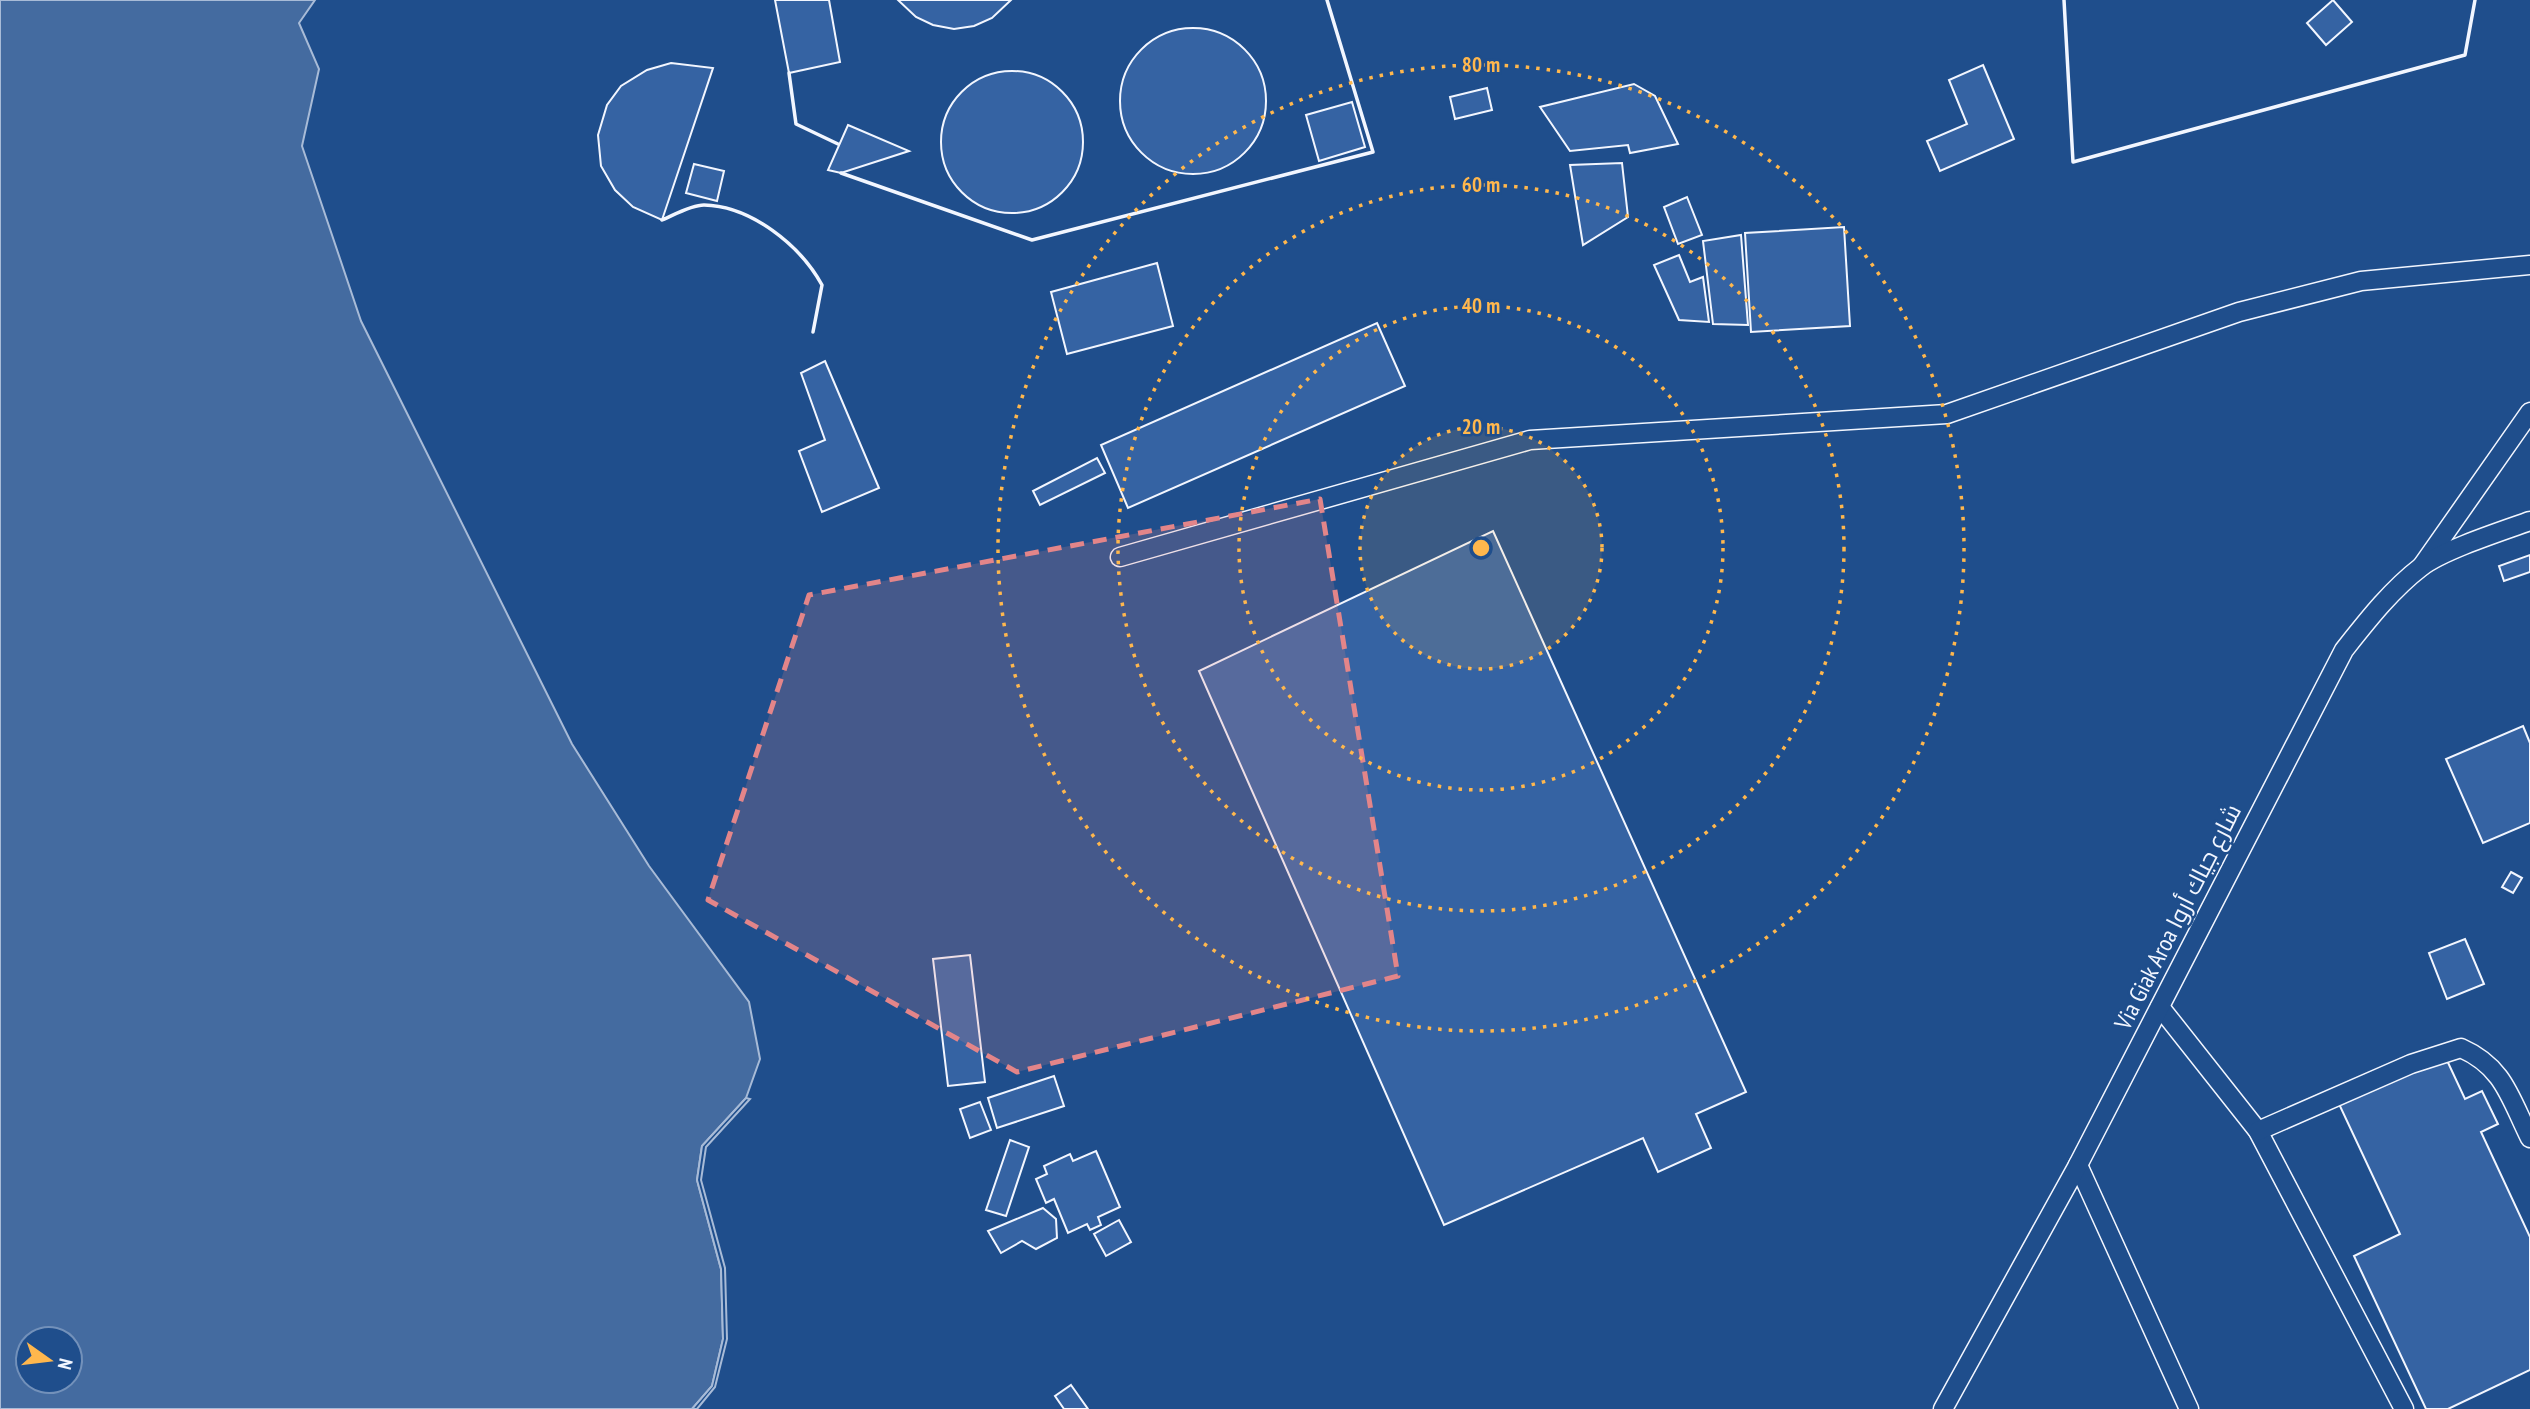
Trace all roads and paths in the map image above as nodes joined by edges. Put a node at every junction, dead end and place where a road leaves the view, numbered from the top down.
1 (2530, 265) edge
2 (2530, 412) edge
3 (2530, 521) edge
4 (1120, 557) dead end
5 (2422, 565) junction
6 (2160, 1007) junction
7 (2258, 1131) junction
8 (2530, 1138) edge
9 (2078, 1165) junction
10 (1943, 1409) edge
11 (2189, 1409) edge
12 (2404, 1409) edge

1 - 4 lane
2 - 5 lane
3 - 5 lane, Via Giak Aroa شارع جياك أروا
5 - 6 lane, Via Giak Aroa شارع جياك أروا
6 - 7 lane
6 - 9 lane, Via Giak Aroa شارع جياك أروا
7 - 8 lane
7 - 12 lane
9 - 10 lane, Via Giak Aroa شارع جياك أروا
9 - 11 lane

